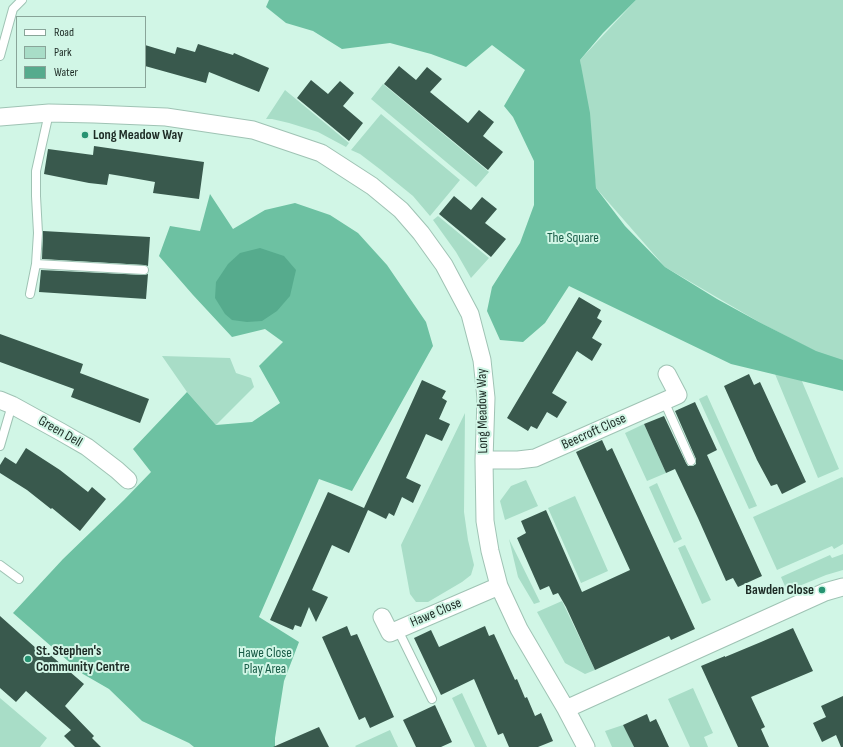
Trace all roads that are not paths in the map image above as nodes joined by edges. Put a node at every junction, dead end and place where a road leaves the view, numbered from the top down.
1 (22, 0) edge
2 (0, 56) edge
3 (49, 113) junction
4 (0, 116) edge
5 (36, 264) junction
6 (144, 270) dead end
7 (30, 294) dead end
8 (667, 374) dead end
9 (664, 401) junction
10 (6, 403) edge
11 (0, 446) edge
12 (484, 460) junction
13 (691, 461) dead end
14 (123, 470) dead end
15 (0, 565) edge
16 (19, 579) dead end
17 (499, 586) junction
18 (843, 586) edge
19 (382, 617) dead end
20 (398, 630) junction
21 (432, 699) dead end
22 (566, 708) junction
23 (586, 747) edge

1 - 2 lane
3 - 4 street, Long Meadow Way
3 - 5 lane
3 - 12 street, Long Meadow Way
5 - 6 lane
5 - 7 lane
8 - 9 street, Beecroft Close
9 - 12 street, Beecroft Close
9 - 13 lane
10 - 11 lane
10 - 14 street, Green Dell
12 - 17 street, Long Meadow Way
15 - 16 lane
17 - 20 street, Hawe Close
17 - 22 street, Long Meadow Way
18 - 22 street
19 - 20 street, Hawe Close
20 - 21 lane
22 - 23 street, Long Meadow Way

